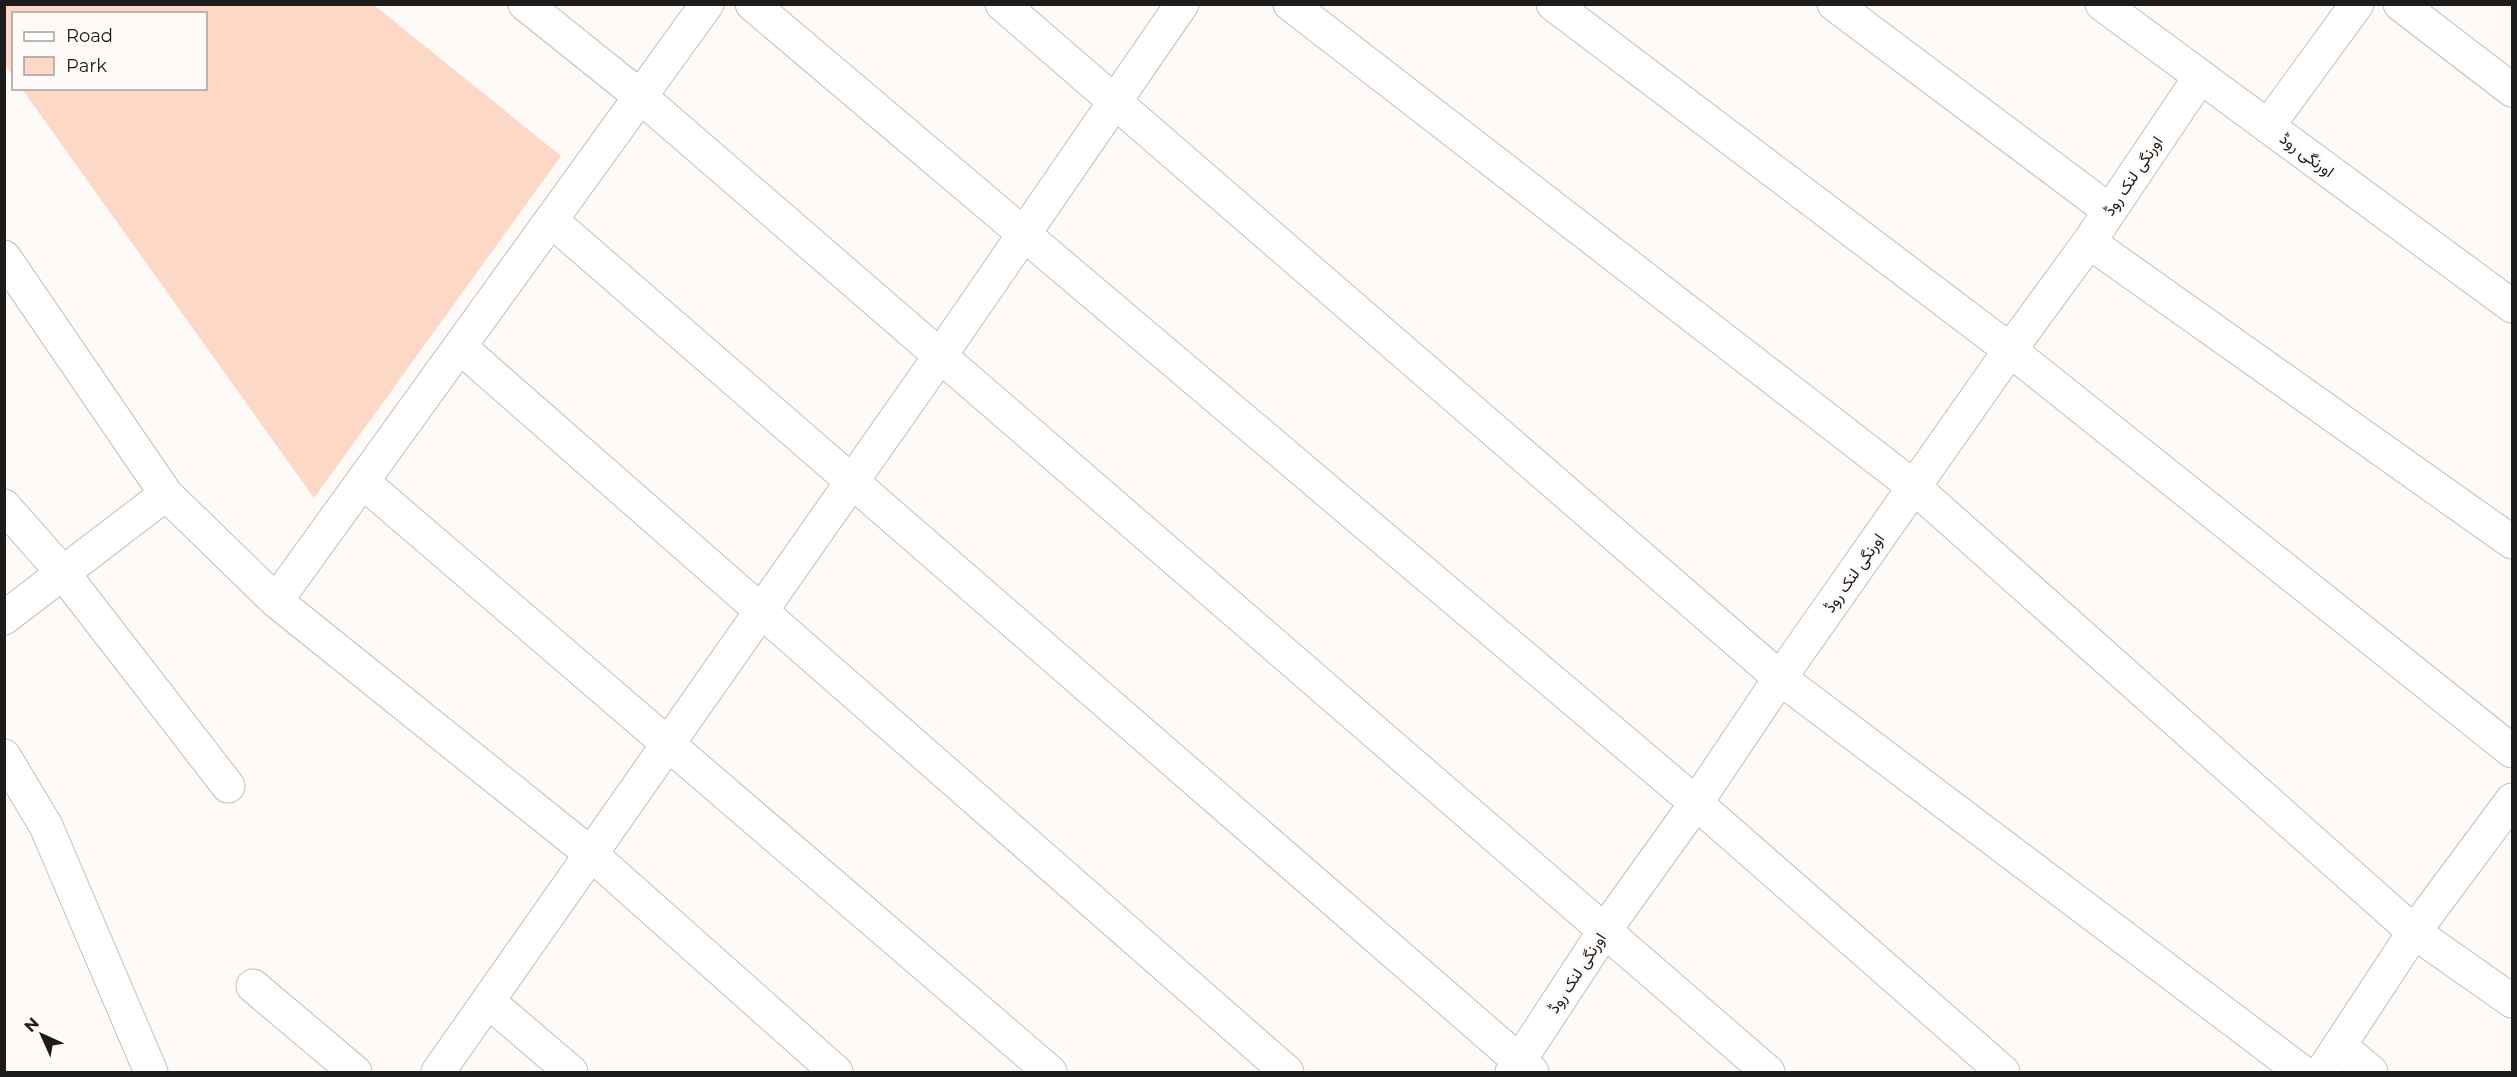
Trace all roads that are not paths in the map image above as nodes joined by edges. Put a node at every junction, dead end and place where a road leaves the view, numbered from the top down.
1 (525, 4) edge
2 (707, 4) edge
3 (752, 4) edge
4 (1002, 4) edge
5 (1182, 4) edge
6 (1290, 4) edge
7 (1553, 4) edge
8 (1834, 4) edge
9 (2102, 4) edge
10 (2357, 4) edge
11 (2400, 4) edge
12 (2200, 77) junction
13 (2512, 90) edge
14 (641, 97) junction
15 (1115, 102) junction
16 (2268, 126) junction
17 (2110, 211) junction
18 (552, 221) junction
19 (1024, 235) junction
20 (2089, 242) junction
21 (4, 257) edge
22 (2512, 306) edge
23 (460, 347) junction
24 (2010, 350) junction
25 (940, 356) junction
26 (363, 482) junction
27 (852, 482) junction
28 (1914, 487) junction
29 (166, 494) junction
30 (4, 506) edge
31 (2512, 542) edge
32 (63, 573) junction
33 (276, 601) junction
34 (762, 612) junction
35 (4, 618) edge
36 (1780, 678) junction
37 (668, 744) junction
38 (2512, 751) edge
39 (4, 756) edge
40 (228, 786) dead end
41 (2512, 800) edge
42 (1696, 803) junction
43 (591, 854) junction
44 (1605, 930) junction
45 (2414, 932) junction
46 (253, 986) dead end
47 (488, 1001) junction
48 (2512, 1001) edge
49 (2331, 1059) edge
50 (1521, 1069) edge
51 (151, 1072) edge
52 (355, 1072) edge
53 (438, 1072) edge
54 (571, 1072) edge
55 (836, 1072) edge
56 (1050, 1072) edge
57 (1287, 1072) edge
58 (1768, 1072) edge
59 (2003, 1072) edge
60 (2302, 1072) edge
61 (2371, 1072) edge

1 - 14 street
2 - 14 street
3 - 19 street
4 - 15 street
5 - 15 street
6 - 28 street
7 - 24 street
8 - 17 street
9 - 12 street, اورنگی روڈ
10 - 16 street
11 - 13 street
12 - 16 street, اورنگی روڈ
12 - 17 street, اورنگی لنک روڈ
14 - 18 street
14 - 25 street
15 - 19 street
15 - 36 street
16 - 22 street, اورنگی روڈ
17 - 20 street, اورنگی لنک روڈ
18 - 23 street
18 - 27 street
19 - 25 street
19 - 42 street
20 - 24 street, اورنگی لنک روڈ
20 - 31 street
21 - 29 street
23 - 26 street
23 - 34 street
24 - 28 street, اورنگی لنک روڈ
24 - 38 street
25 - 27 street
25 - 44 street
26 - 33 street
26 - 37 street
27 - 34 street
27 - 50 street
28 - 36 street, اورنگی لنک روڈ
28 - 45 street
29 - 32 street
29 - 33 street
30 - 32 street
32 - 35 street
32 - 40 street
33 - 43 street
34 - 37 street
34 - 57 street
36 - 42 street, اورنگی لنک روڈ
36 - 60 street
37 - 43 street
37 - 56 street
39 - 51 street
41 - 45 street
42 - 44 street, اورنگی لنک روڈ
42 - 59 street
43 - 47 street
43 - 55 street
44 - 50 street, اورنگی لنک روڈ
44 - 58 street
45 - 48 street
45 - 49 street
46 - 52 street
47 - 53 street
47 - 54 street
49 - 61 street

